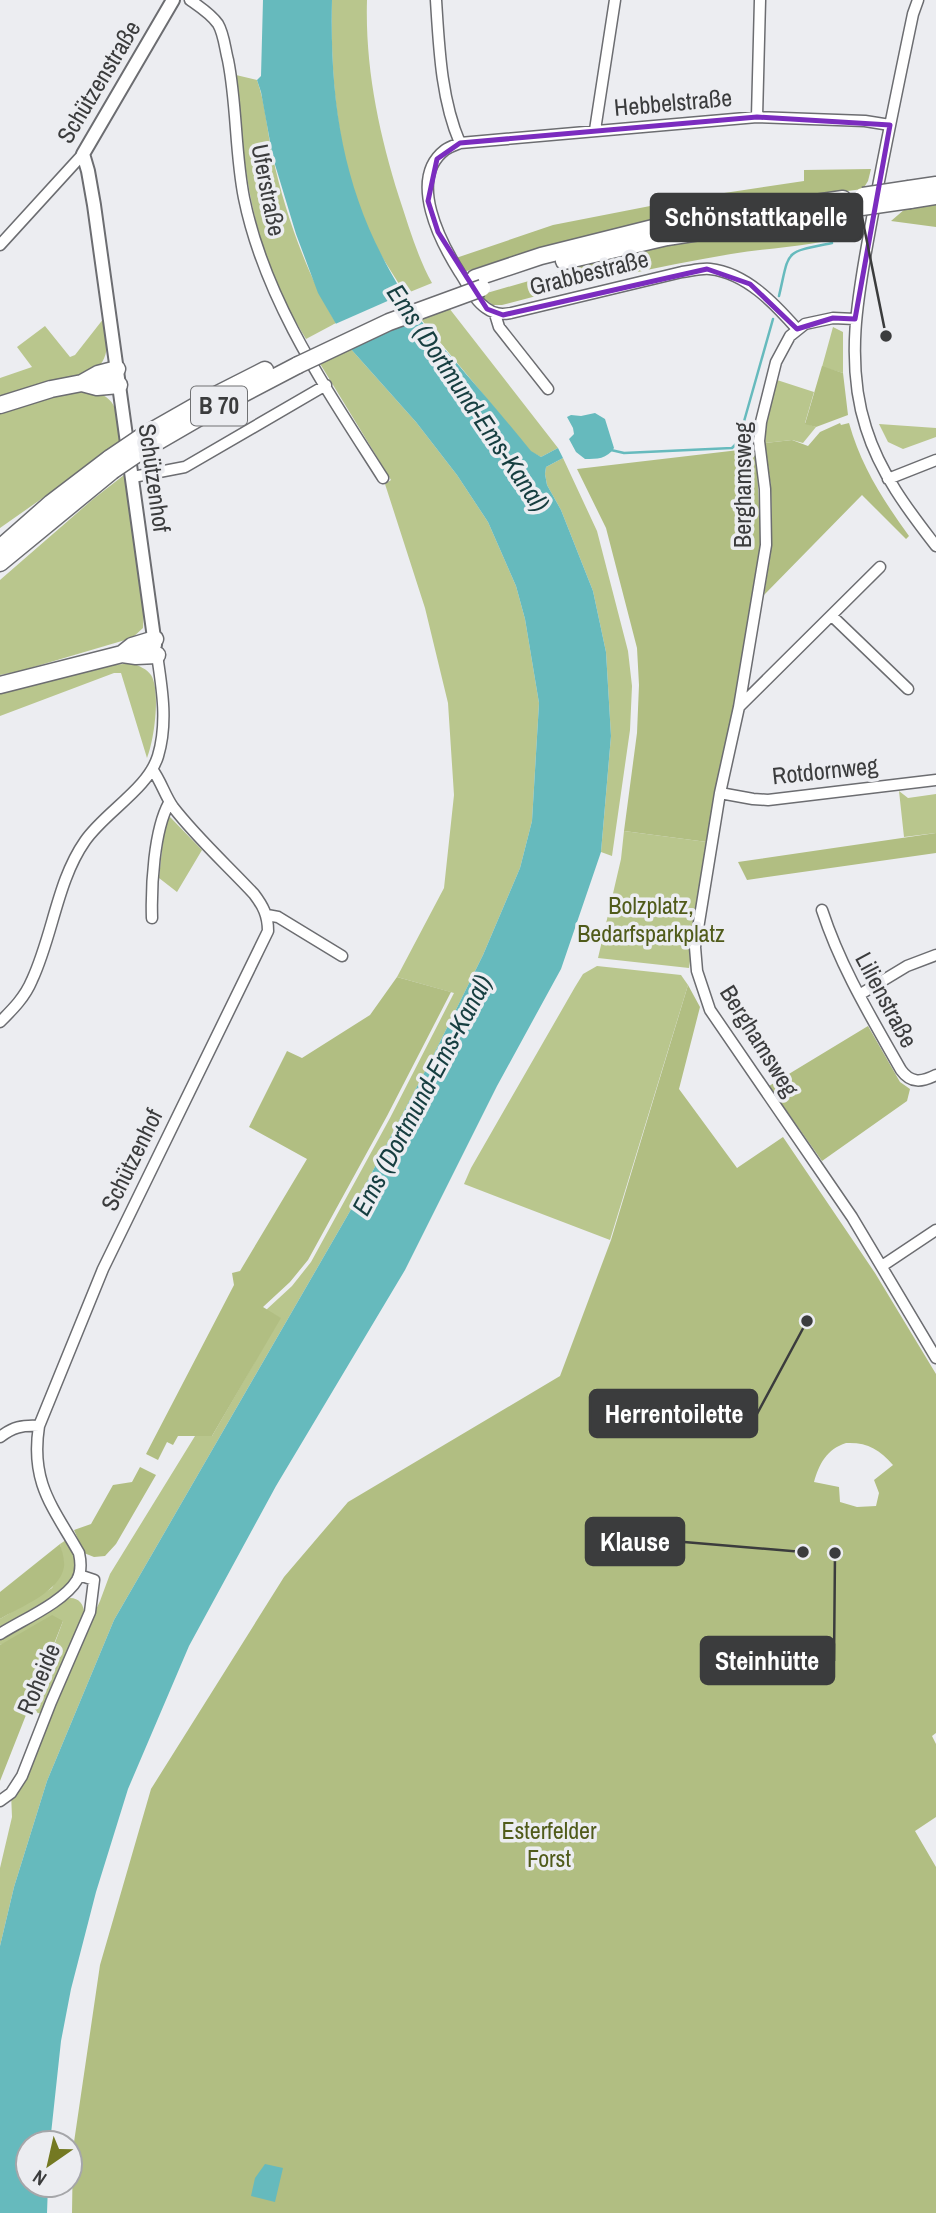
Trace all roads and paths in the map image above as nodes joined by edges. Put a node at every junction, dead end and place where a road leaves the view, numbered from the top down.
1 (173, 0) edge
2 (190, 0) edge
3 (436, 0) edge
4 (615, 0) edge
5 (760, 0) edge
6 (918, 0) edge
7 (757, 117) junction
8 (890, 125) junction
9 (595, 130) junction
10 (460, 143) junction
11 (83, 155) junction
12 (936, 185) edge
13 (909, 195) junction
14 (936, 196) edge
15 (0, 245) edge
16 (495, 314) junction
17 (855, 319) junction
18 (797, 329) junction
19 (118, 377) junction
20 (326, 385) junction
21 (548, 389) dead end
22 (0, 405) edge
23 (936, 460) edge
24 (111, 465) junction
25 (133, 477) junction
26 (383, 478) dead end
27 (888, 479) junction
28 (22, 527) junction
29 (0, 533) edge
30 (936, 547) edge
31 (0, 548) edge
32 (0, 563) edge
33 (880, 567) dead end
34 (832, 616) junction
35 (156, 647) junction
36 (4, 683) edge
37 (908, 689) dead end
38 (739, 707) junction
39 (152, 769) junction
40 (936, 780) edge
41 (720, 793) junction
42 (169, 803) junction
43 (822, 910) dead end
44 (267, 915) junction
45 (152, 918) dead end
46 (936, 955) edge
47 (342, 956) dead end
48 (859, 995) junction
49 (0, 1022) edge
50 (936, 1074) edge
51 (936, 1230) edge
52 (882, 1266) junction
53 (936, 1358) edge
54 (39, 1426) junction
55 (0, 1437) edge
56 (79, 1575) junction
57 (0, 1634) edge
58 (0, 1801) edge

1 - 11 street, Schützenstraße
2 - 20 street, Uferstraße
3 - 10 street
4 - 9 street
5 - 7 street
6 - 8 street
7 - 8 street, Hebbelstraße
7 - 9 street, Hebbelstraße
8 - 17 street
9 - 10 street, Hebbelstraße
10 - 16 street
11 - 15 street, Schützenstraße
11 - 19 street, Schützenhof
12 - 13 highway, B 70
13 - 14 highway, B 70
13 - 24 highway, B 70, bridge
16 - 18 street, Grabbestraße
16 - 21 street
17 - 18 street
17 - 27 street
18 - 38 street, Berghamsweg
19 - 22 highway
19 - 25 street, Schützenhof
20 - 25 street
20 - 26 street, Uferstraße
23 - 27 street
24 - 28 highway, B 70
24 - 32 highway, B 70
25 - 35 street, Schützenhof
27 - 30 street
28 - 29 highway
28 - 31 highway, B 70
33 - 34 street
34 - 37 street
34 - 38 street
35 - 36 highway
35 - 39 street, Schützenhof
38 - 41 street, Berghamsweg
39 - 42 street
39 - 49 street
40 - 41 street, Rotdornweg
41 - 52 street, Berghamsweg
42 - 44 street
42 - 45 street
43 - 48 street, Lilienstraße
44 - 47 street
44 - 54 street, Schützenhof
46 - 48 street
48 - 50 street, Lilienstraße
51 - 52 street
52 - 53 street, Berghamsweg
54 - 55 street
54 - 56 street, Schützenhof
56 - 57 street
56 - 58 street, Roheide

